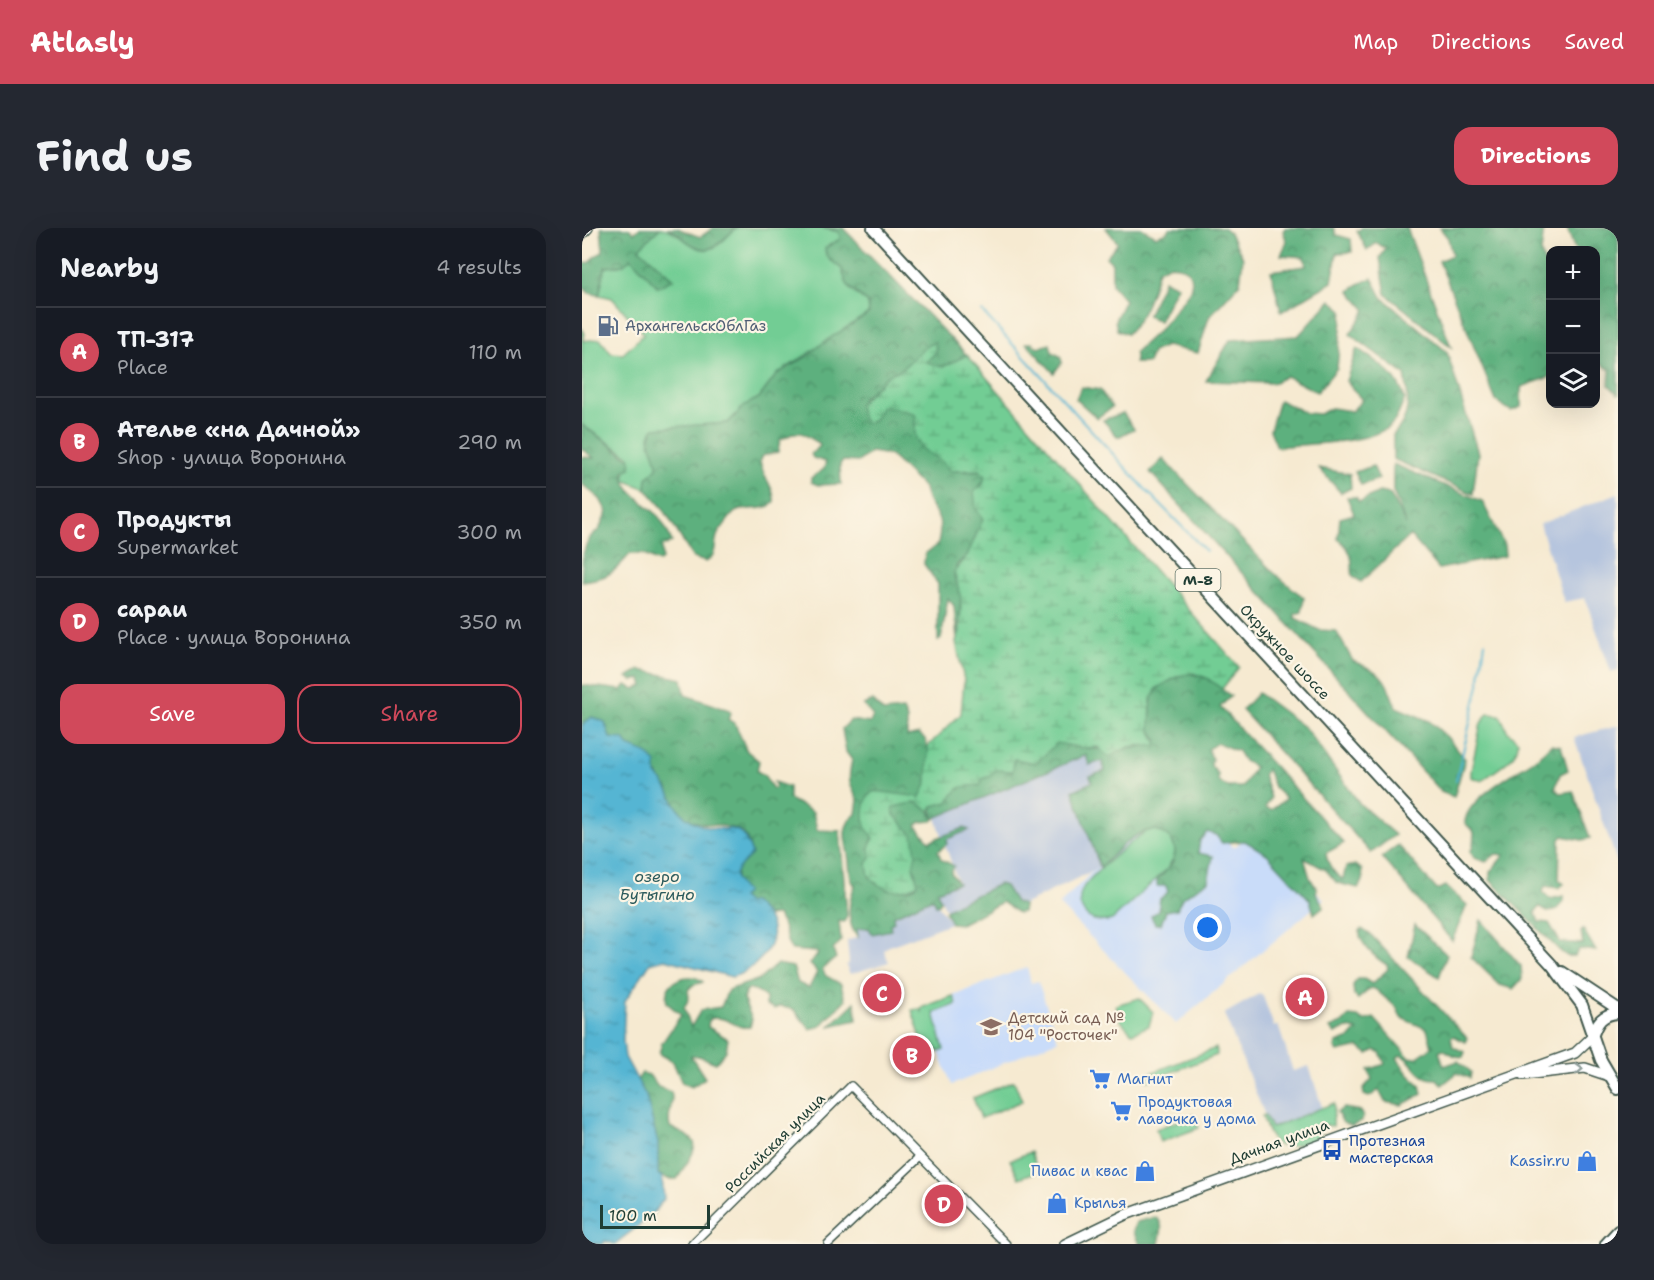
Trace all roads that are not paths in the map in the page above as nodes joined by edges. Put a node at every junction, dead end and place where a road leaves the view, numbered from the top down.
1 (588, 228) edge
2 (873, 228) edge
3 (582, 234) edge
4 (1552, 965) junction
5 (1618, 1011) edge
6 (1592, 1037) junction
7 (1609, 1076) junction
8 (1506, 1077) junction
9 (1618, 1089) edge
10 (919, 1158) junction
11 (1618, 1232) edge
12 (692, 1244) edge
13 (828, 1244) edge
14 (1006, 1244) edge
15 (1065, 1244) edge
16 (1606, 1244) edge

1 - 3 street
2 - 4 main road, Окружное шоссе / М-8
4 - 5 main road, Окружное шоссе / М-8
4 - 6 main road, Окружное шоссе / М-8
5 - 6 main road, Окружное шоссе / М-8
6 - 7 main road, Окружное шоссе / М-8
6 - 8 street, Дачная улица
8 -> 7 street, Дачная улица
7 - 9 main road, Окружное шоссе / М-8
8 - 15 street, Дачная улица
10 - 12 street, Российская улица
10 - 13 street
10 - 14 street
11 - 16 main road

